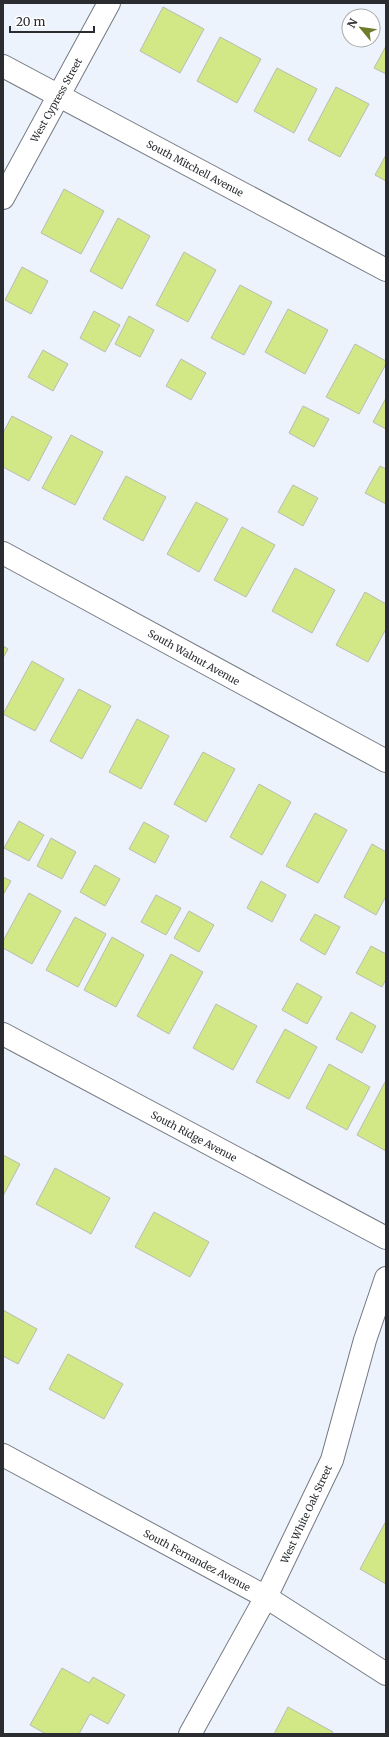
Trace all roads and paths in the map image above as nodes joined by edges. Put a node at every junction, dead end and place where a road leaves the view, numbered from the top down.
1 (109, 3) edge
2 (3, 66) edge
3 (59, 95) junction
4 (3, 198) edge
5 (386, 270) edge
6 (3, 553) edge
7 (386, 761) edge
8 (3, 1034) edge
9 (386, 1238) edge
10 (386, 1278) edge
11 (3, 1455) edge
12 (266, 1597) junction
13 (386, 1674) edge
14 (190, 1734) edge

1 - 3 street, West Cypress Street
2 - 3 street, South Mitchell Avenue
3 - 4 street, West Cypress Street
3 - 5 street, South Mitchell Avenue
6 - 7 street, South Walnut Avenue
8 - 9 street, South Ridge Avenue
10 - 12 street, West White Oak Street
11 - 12 street, South Fernandez Avenue
12 - 13 street, South Fernandez Avenue
12 - 14 street, West White Oak Street

